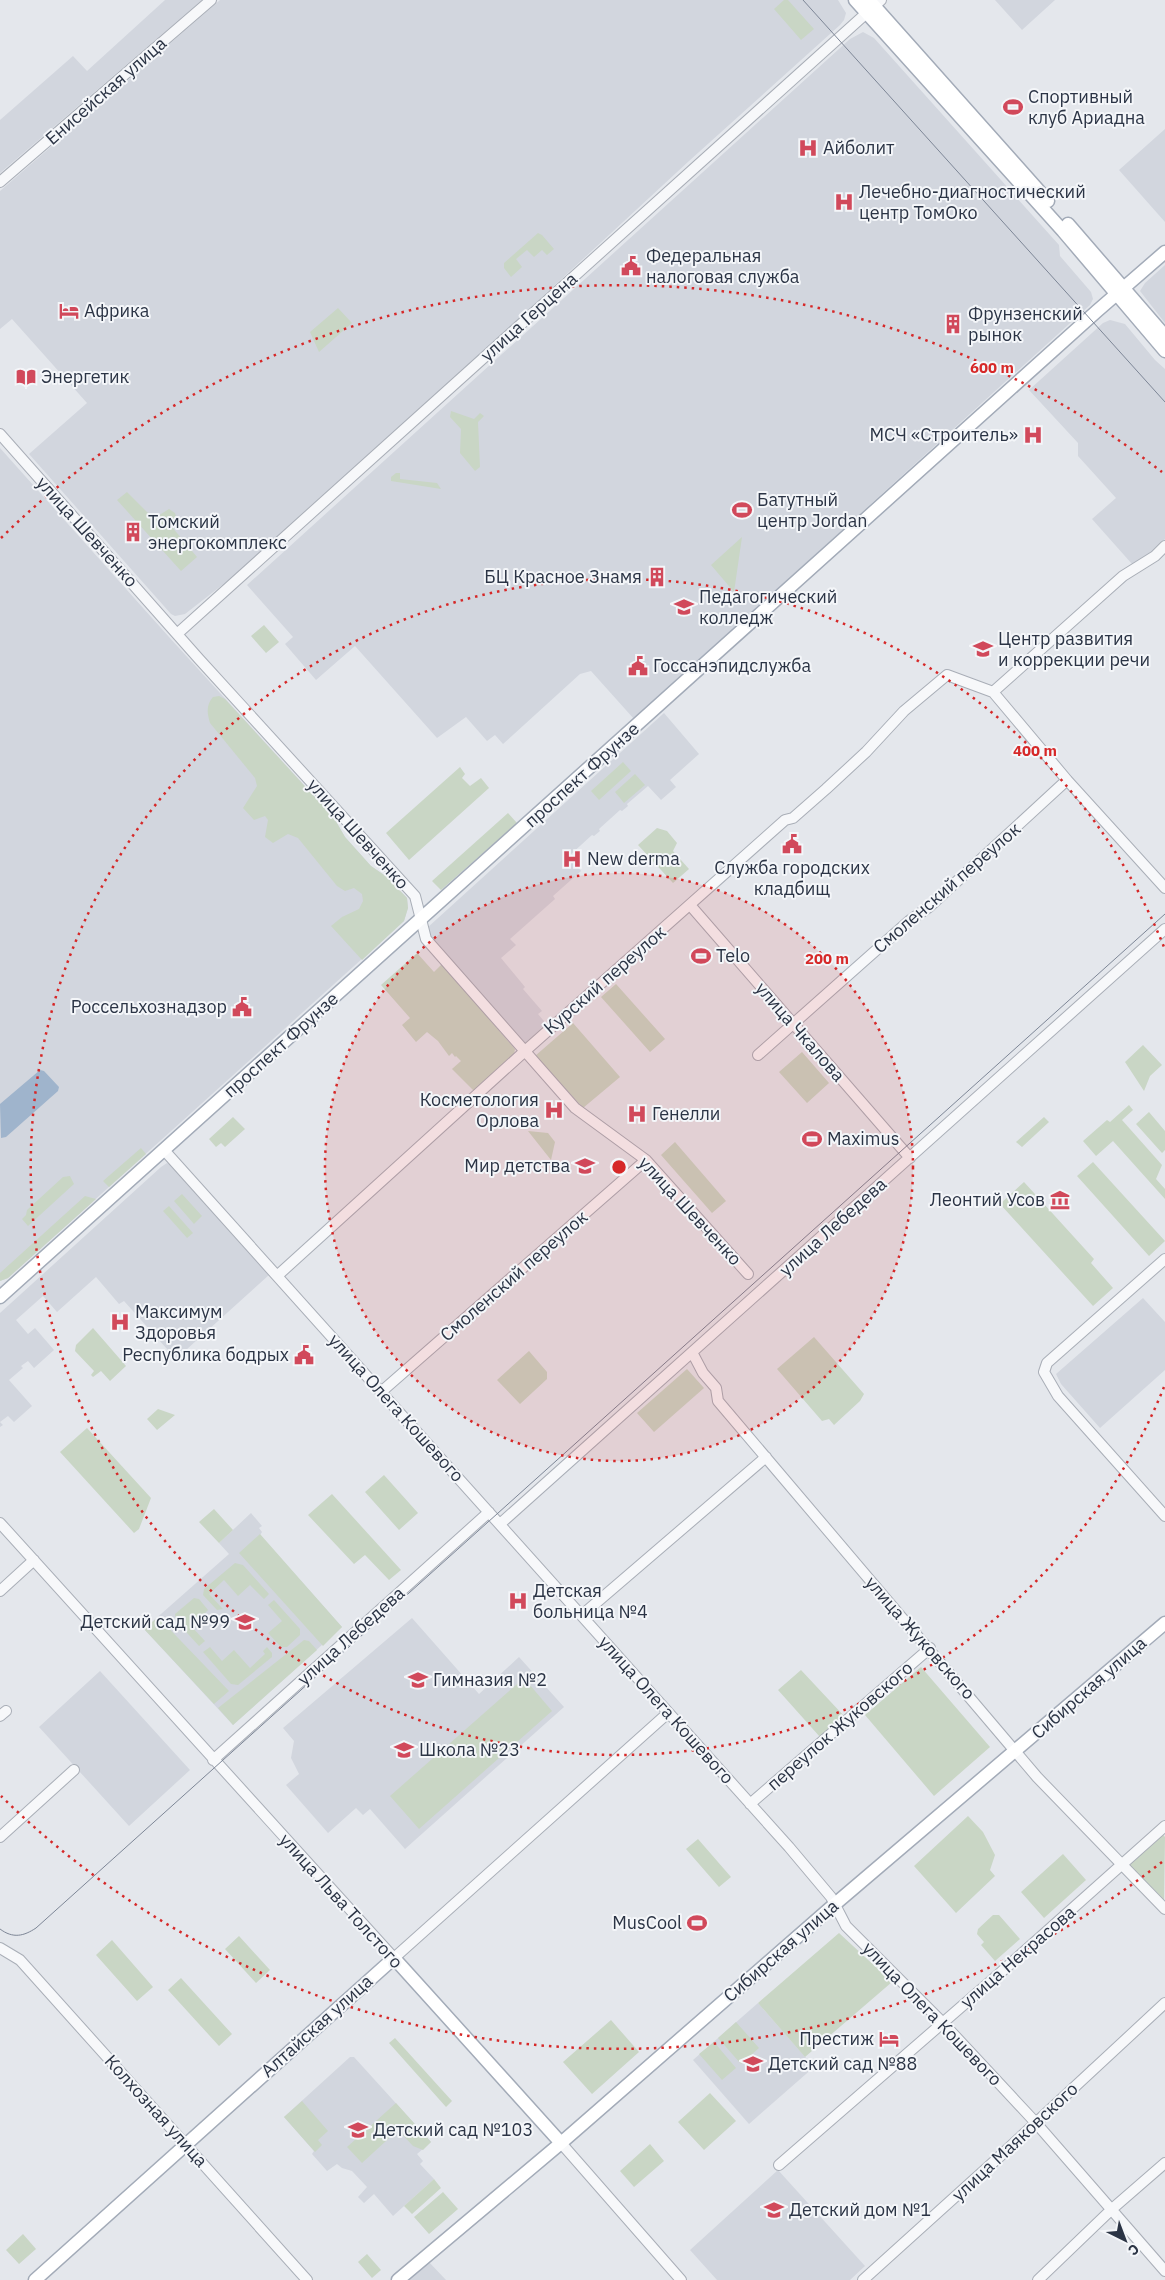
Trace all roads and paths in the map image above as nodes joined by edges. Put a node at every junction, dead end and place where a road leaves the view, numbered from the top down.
1 (211, 0) edge
2 (856, 0) edge
3 (873, 5) edge
4 (0, 182) edge
5 (1165, 252) edge
6 (1120, 291) junction
7 (1165, 336) edge
8 (1165, 351) edge
9 (0, 434) edge
10 (1165, 546) edge
11 (177, 634) junction
12 (992, 692) junction
13 (1068, 780) junction
14 (1165, 888) edge
15 (690, 906) junction
16 (421, 920) junction
17 (1165, 929) edge
18 (793, 1024) junction
19 (524, 1051) junction
20 (758, 1054) dead end
21 (164, 1150) junction
22 (910, 1158) junction
23 (646, 1160) junction
24 (1165, 1259) edge
25 (748, 1274) dead end
26 (277, 1276) junction
27 (0, 1297) edge
28 (693, 1354) junction
29 (382, 1392) junction
30 (766, 1457) junction
31 (489, 1512) junction
32 (1165, 1516) edge
33 (0, 1523) edge
34 (500, 1524) junction
35 (34, 1560) junction
36 (0, 1591) edge
37 (582, 1616) junction
38 (1165, 1623) edge
39 (930, 1648) junction
40 (668, 1713) junction
41 (1016, 1751) junction
42 (213, 1760) junction
43 (74, 1770) dead end
44 (750, 1804) junction
45 (1165, 1826) edge
46 (0, 1837) edge
47 (1122, 1864) junction
48 (835, 1904) junction
49 (1165, 1909) edge
50 (0, 1948) edge
51 (394, 1958) junction
52 (1165, 2003) edge
53 (943, 2023) junction
54 (1036, 2123) junction
55 (185, 2143) junction
56 (561, 2143) junction
57 (1165, 2164) edge
58 (779, 2165) dead end
59 (1112, 2209) junction
60 (1165, 2270) edge
61 (35, 2280) edge
62 (307, 2280) edge
63 (398, 2280) edge
64 (682, 2280) edge
65 (863, 2280) edge
66 (1038, 2280) edge

1 - 4 street, Енисейская улица
2 - 3 main road
3 - 6 main road
3 - 11 street, улица Герцена
5 - 6 main road, проспект Фрунзе
6 - 7 main road
6 - 8 main road
6 - 16 main road, проспект Фрунзе
9 - 11 street, улица Шевченко
10 - 12 street
11 - 16 street, улица Шевченко
12 - 13 street
12 - 15 street, Курский переулок
13 - 14 street
13 - 18 street, Смоленский переулок
15 - 18 street, улица Чкалова
15 - 19 street, Курский переулок
16 - 19 street, улица Шевченко
16 - 21 main road, проспект Фрунзе
17 - 22 street, улица Лебедева
18 - 20 street, Смоленский переулок
18 - 22 street, улица Чкалова
19 - 23 street, улица Шевченко
19 - 26 street, Курский переулок
21 - 26 street, улица Олега Кошевого
21 - 27 main road, проспект Фрунзе
22 - 28 street, улица Лебедева
23 - 25 street, улица Шевченко
23 - 29 street, Смоленский переулок
24 - 32 street
26 - 29 street, улица Олега Кошевого
28 - 30 street, улица Жуковского
28 - 34 street, улица Лебедева
29 - 31 street, улица Олега Кошевого
30 - 37 street
30 - 39 street, улица Жуковского
31 - 34 street, улица Олега Кошевого
31 - 42 street, улица Лебедева
33 - 35 street, улица Льва Толстого
34 - 37 street, улица Олега Кошевого
35 - 36 street
35 - 42 street, улица Льва Толстого
37 - 40 street, улица Олега Кошевого
38 - 41 main road, Сибирская улица
39 - 41 street, улица Жуковского
39 - 44 street, переулок Жуковского
40 - 44 street, улица Олега Кошевого
40 - 51 street, Алтайская улица
41 - 47 street, улица Жуковского
41 - 48 main road, Сибирская улица
42 - 51 street, улица Льва Толстого
43 - 46 street
44 - 48 street, улица Олега Кошевого
45 - 47 street, улица Некрасова
47 - 49 street, улица Жуковского
47 - 53 street, улица Некрасова
48 - 53 street, улица Олега Кошевого
48 - 56 main road, Сибирская улица
50 - 55 street, Колхозная улица
51 - 55 main road, Алтайская улица
51 - 56 main road, улица Льва Толстого
52 - 54 street, улица Маяковского
53 - 54 street, улица Олега Кошевого
53 - 58 street, улица Некрасова
54 - 59 street, улица Олега Кошевого
54 - 65 street, улица Маяковского
55 - 61 main road, Алтайская улица
55 - 62 street, Колхозная улица
56 - 63 main road, Сибирская улица
56 - 64 street, улица Льва Толстого
57 - 59 street
59 - 60 street, улица Олега Кошевого
59 - 66 street

